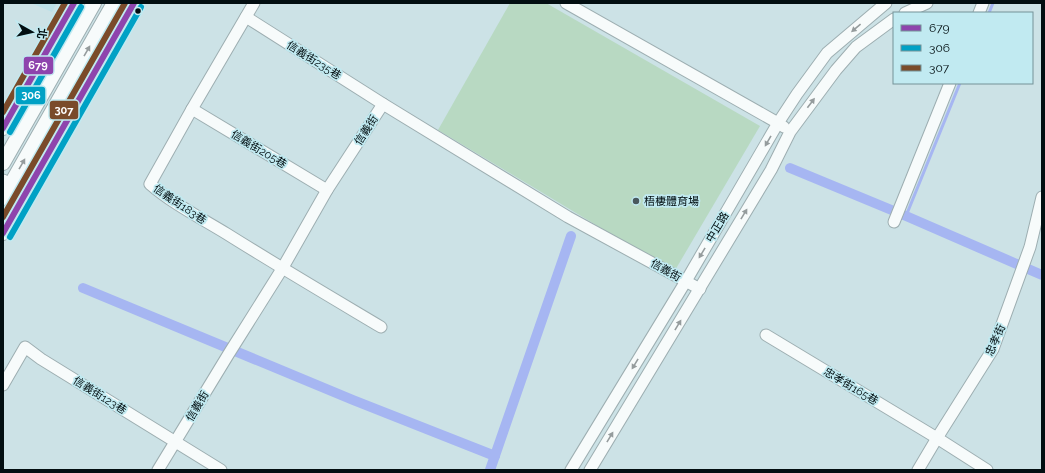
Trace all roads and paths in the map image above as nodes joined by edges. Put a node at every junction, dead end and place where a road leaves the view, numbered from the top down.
1 (74, 3) edge
2 (94, 3) edge
3 (114, 3) edge
4 (134, 3) edge
5 (254, 3) edge
6 (566, 3) edge
7 (886, 3) edge
8 (890, 3) edge
9 (927, 3) edge
10 (894, 12) edge
11 (907, 12) edge
12 (246, 17) junction
13 (893, 20) edge
14 (950, 84) edge
15 (383, 104) junction
16 (192, 109) junction
17 (778, 123) junction
18 (3, 128) edge
19 (790, 132) junction
20 (3, 163) edge
21 (7, 182) edge
22 (326, 190) junction
23 (26, 192) junction
24 (1042, 197) edge
25 (3, 198) edge
26 (894, 222) dead end
27 (3, 233) edge
28 (282, 269) junction
29 (686, 281) junction
30 (700, 289) junction
31 (381, 327) dead end
32 (766, 335) dead end
33 (3, 385) edge
34 (937, 438) junction
35 (175, 442) junction
36 (158, 470) edge
37 (221, 470) edge
38 (571, 470) edge
39 (590, 470) edge
40 (918, 470) edge
41 (987, 470) edge

1 - 18 main road
2 - 20 main road
21 -> 3 main road
4 - 23 main road
5 - 12 street
6 - 17 street
7 -> 17 street, 中正路
8 - 10 street
9 - 11 street
12 - 15 street, 信義街235巷
12 - 16 street
19 -> 13 street, 中正路
14 - 26 street
15 - 22 street, 信義街
15 - 29 street, 信義街
16 - 22 street, 信義街205巷
16 - 28 street, 信義街183巷
17 - 19 street
17 -> 29 street, 中正路
30 -> 19 street, 中正路
21 - 23 street
21 - 25 main road
22 - 28 street, 信義街
23 - 27 main road
24 - 34 street, 忠孝街
28 - 31 street
28 - 35 street, 信義街
29 - 30 street, 信義街
29 -> 38 street, 中正路
39 -> 30 street, 中正路
32 - 34 street, 忠孝街165巷
33 - 35 street, 信義街123巷
34 - 40 street, 忠孝街
34 - 41 street, 忠孝街165巷
35 - 36 street, 信義街
35 - 37 street, 信義街123巷

